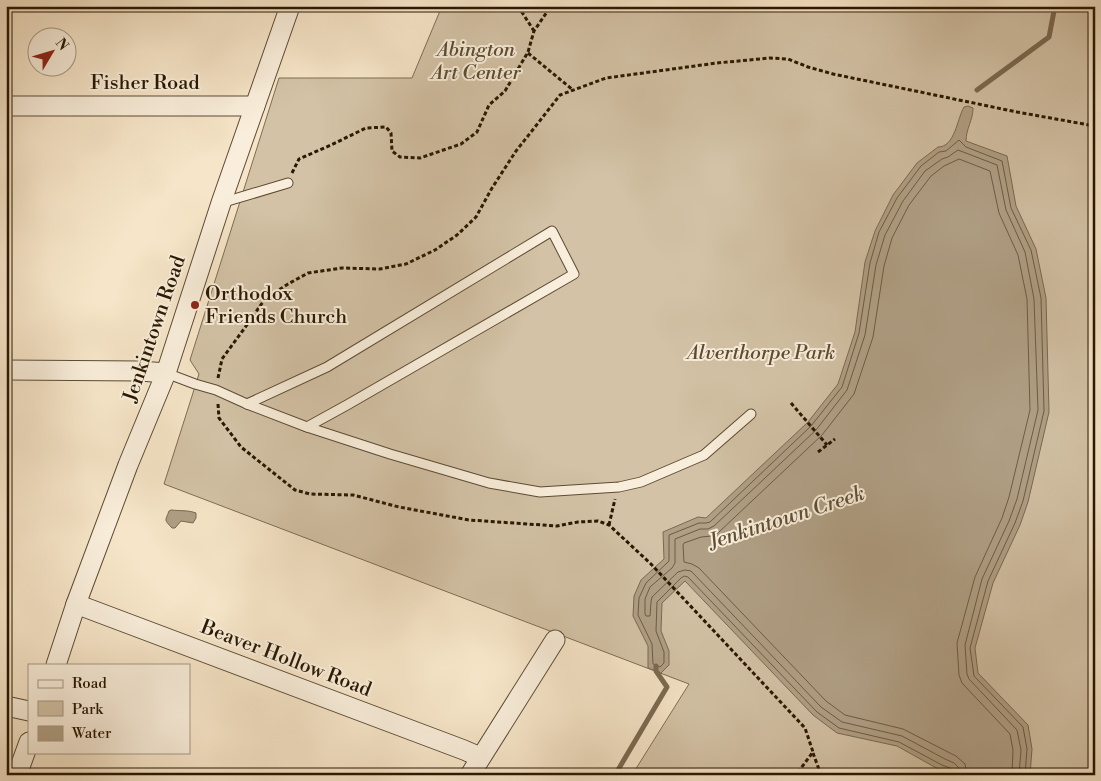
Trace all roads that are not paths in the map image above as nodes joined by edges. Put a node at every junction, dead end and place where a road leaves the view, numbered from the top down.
1 (290, 6) edge
2 (6, 106) edge
3 (255, 106) junction
4 (288, 183) road end
5 (221, 203) junction
6 (6, 370) edge
7 (166, 373) junction
8 (247, 404) junction
9 (752, 414) dead end
10 (307, 426) junction
11 (76, 604) junction
12 (555, 640) dead end
13 (56, 664) edge
14 (6, 706) edge
15 (28, 712) edge
16 (28, 745) edge
17 (480, 758) junction
18 (17, 775) edge
19 (470, 775) edge

1 - 3 street, Jenkintown Road
2 - 3 street, Fisher Road
3 - 5 street, Jenkintown Road
4 - 5 lane
5 - 7 street, Jenkintown Road
6 - 7 street
7 - 8 lane
7 - 11 street, Jenkintown Road
8 - 10 lane
8 - 10 lane
9 - 10 lane
11 - 13 street, Jenkintown Road
11 - 17 street, Beaver Hollow Road
12 - 17 street
14 - 15 street
16 - 18 street
17 - 19 street

